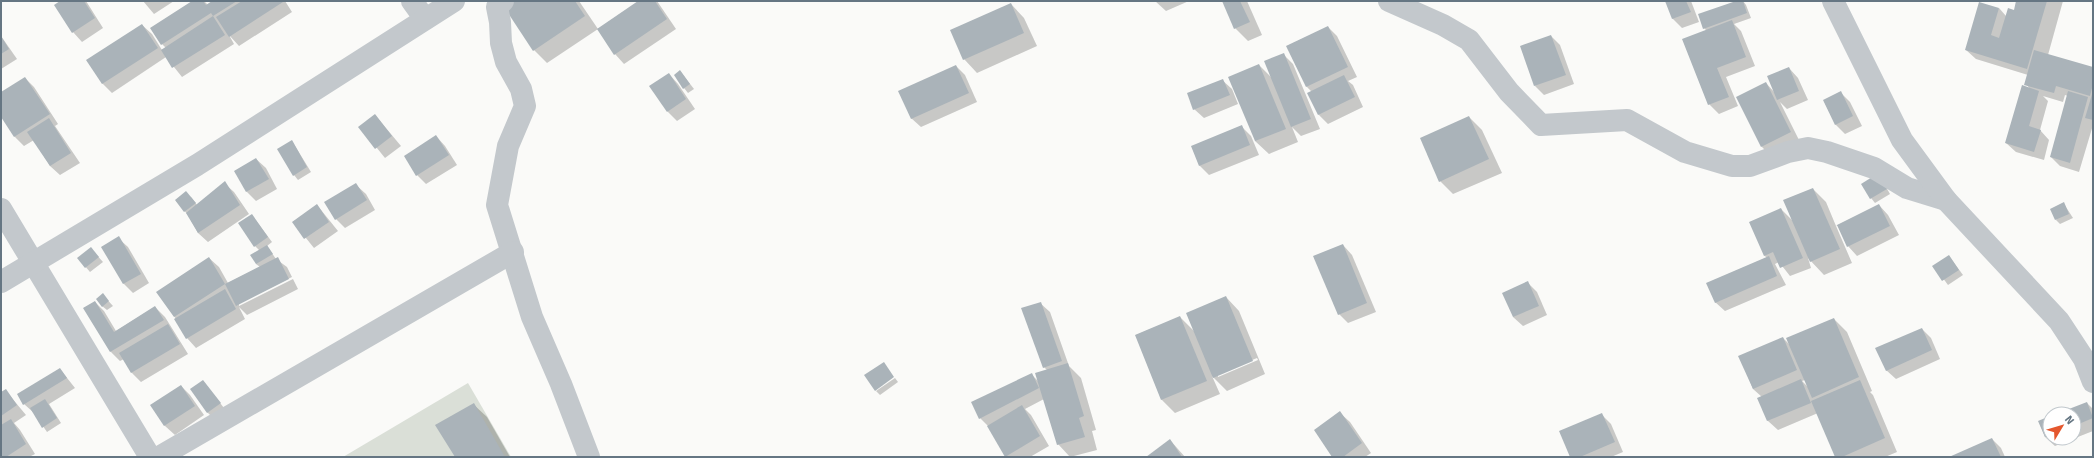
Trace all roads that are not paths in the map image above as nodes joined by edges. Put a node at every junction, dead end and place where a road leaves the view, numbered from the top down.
1 (412, 1) edge
2 (454, 1) edge
3 (503, 1) edge
4 (1390, 1) edge
5 (1833, 1) edge
6 (425, 19) junction
7 (1946, 200) junction
8 (1, 210) edge
9 (513, 252) junction
10 (33, 263) junction
11 (1, 282) edge
12 (2093, 382) edge
13 (150, 457) edge
14 (159, 457) edge
15 (589, 457) edge

1 - 6 street
2 - 6 street
3 - 9 street
4 - 7 street
5 - 7 street
6 - 10 street
7 - 12 street
8 - 10 street
9 - 14 street
9 - 15 street
10 - 11 street
10 - 13 street

